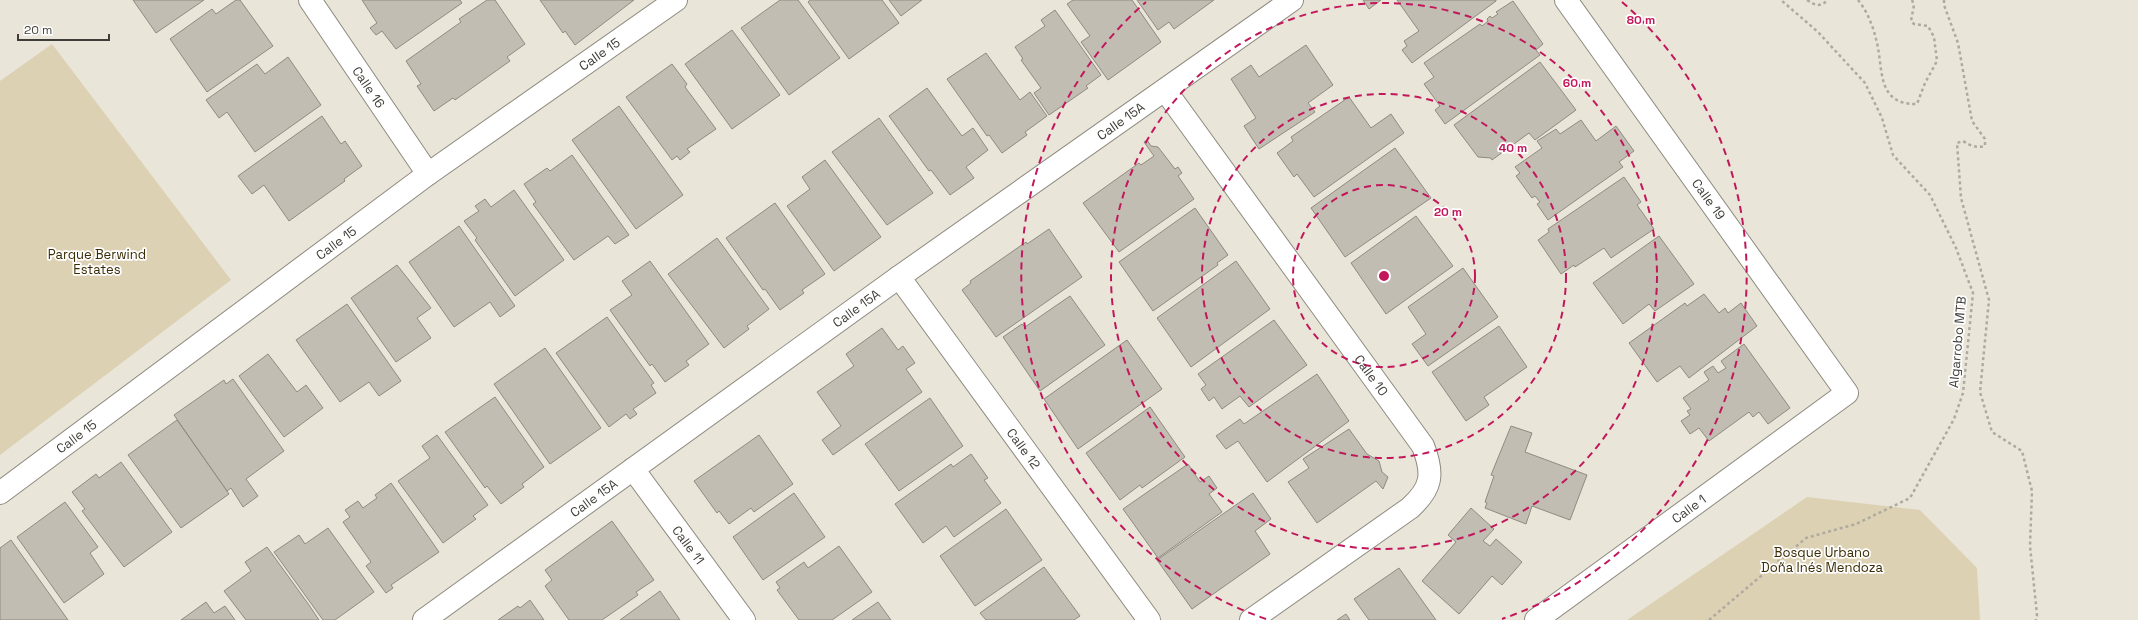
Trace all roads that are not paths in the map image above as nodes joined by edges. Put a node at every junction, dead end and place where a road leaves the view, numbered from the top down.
1 (310, 0) edge
2 (676, 0) edge
3 (1292, 0) edge
4 (1566, 0) edge
5 (1164, 90) junction
6 (428, 174) junction
7 (899, 277) junction
8 (1842, 397) joint
9 (633, 469) junction
10 (0, 492) edge
11 (424, 620) edge
12 (744, 620) edge
13 (1149, 620) edge
14 (1251, 620) edge
15 (1536, 620) edge

1 - 6 street, Calle 16
2 - 6 street, Calle 15
3 - 5 street, Calle 15A
4 - 8 street, Calle 19
5 - 7 street, Calle 15A
5 - 14 street, Calle 10
6 - 10 street, Calle 15
7 - 9 street, Calle 15A
7 - 13 street, Calle 12
8 - 15 street, Calle 1
9 - 11 street, Calle 15A
9 - 12 street, Calle 11

